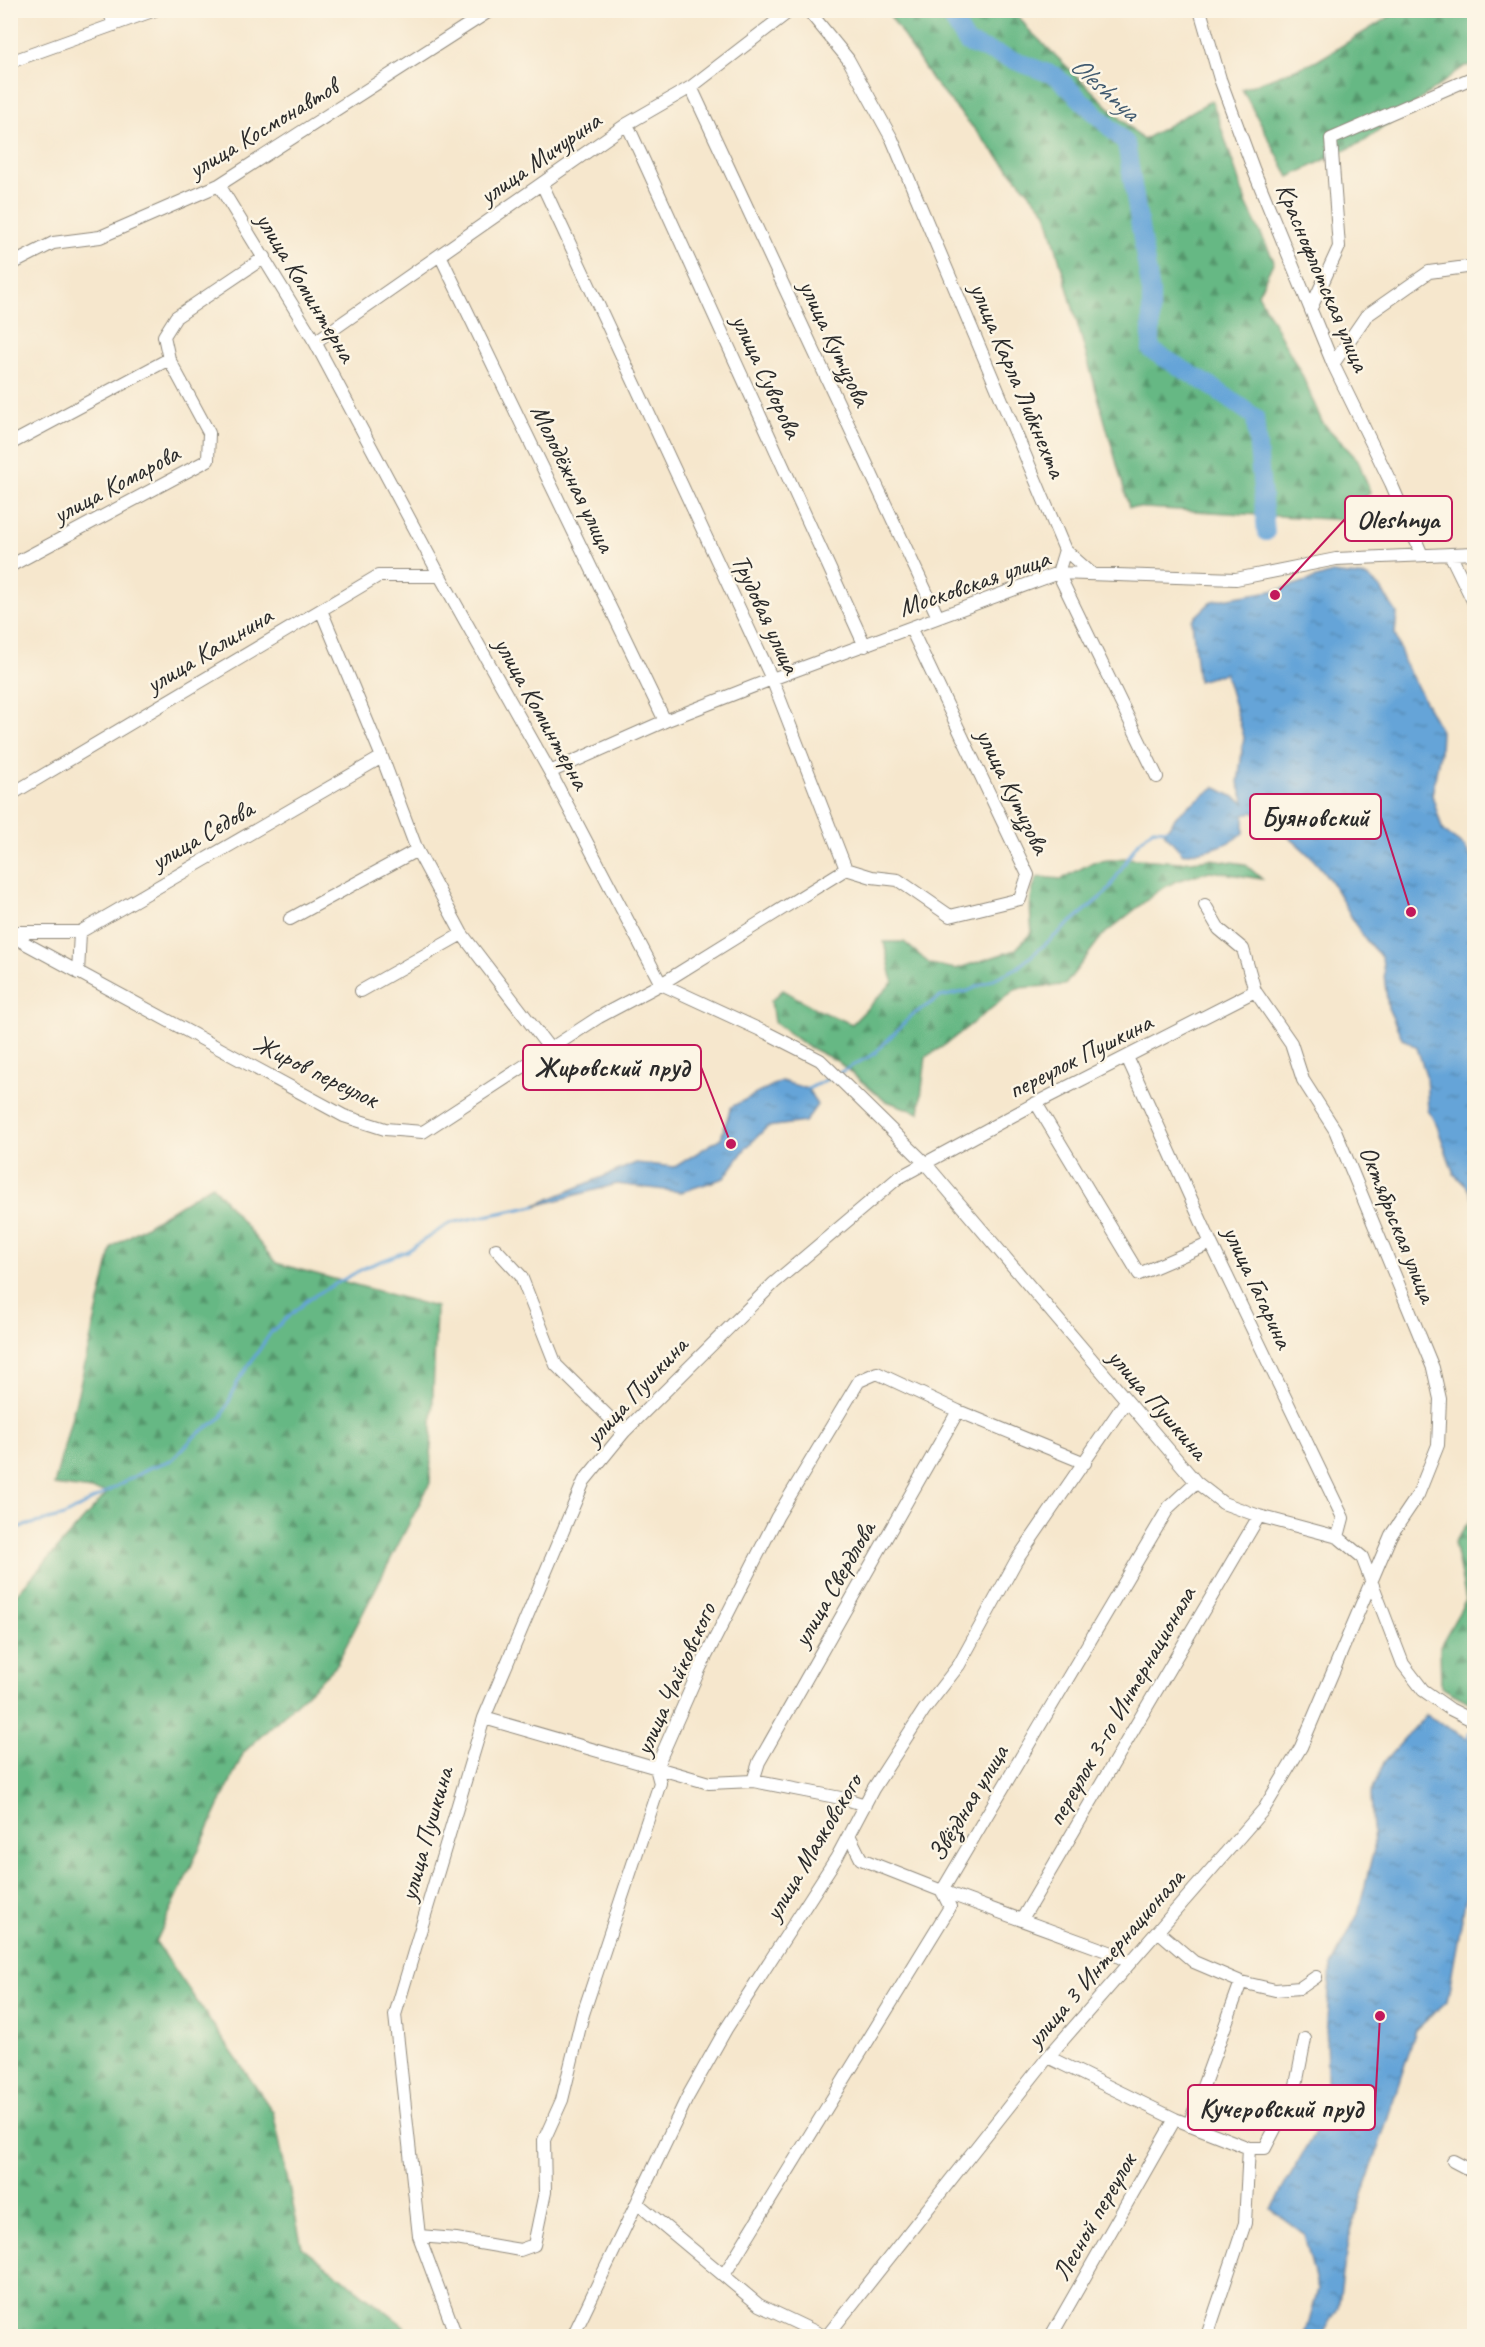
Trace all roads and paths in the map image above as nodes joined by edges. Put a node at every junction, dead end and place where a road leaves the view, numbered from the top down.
1 (109, 10) edge
2 (155, 10) edge
3 (491, 10) edge
4 (791, 10) edge
5 (807, 10) edge
6 (1200, 10) edge
7 (114, 25) junction
8 (10, 62) edge
9 (1474, 77) edge
10 (691, 87) junction
11 (627, 124) junction
12 (542, 184) junction
13 (219, 185) junction
14 (440, 255) junction
15 (265, 257) junction
16 (10, 265) edge
17 (1474, 266) edge
18 (1311, 308) junction
19 (315, 342) junction
20 (169, 358) junction
21 (1333, 364) junction
22 (10, 444) edge
23 (1065, 550) junction
24 (1474, 553) edge
25 (1450, 554) junction
26 (1422, 555) junction
27 (10, 566) edge
28 (1058, 573) junction
29 (1092, 574) junction
30 (440, 576) junction
31 (1474, 603) edge
32 (321, 610) junction
33 (938, 617) junction
34 (911, 629) junction
35 (865, 646) junction
36 (772, 679) junction
37 (665, 721) junction
38 (382, 757) junction
39 (550, 772) junction
40 (1157, 777) dead end
41 (10, 795) edge
42 (417, 850) junction
43 (846, 869) junction
44 (1204, 905) dead end
45 (290, 919) dead end
46 (80, 932) junction
47 (10, 934) edge
48 (462, 934) junction
49 (78, 973) junction
50 (661, 984) junction
51 (361, 991) dead end
52 (1256, 991) junction
53 (550, 1049) junction
54 (1127, 1057) junction
55 (1036, 1102) junction
56 (925, 1163) junction
57 (1211, 1243) junction
58 (496, 1249) dead end
59 (1126, 1401) junction
60 (958, 1411) junction
61 (624, 1432) junction
62 (1085, 1463) junction
63 (1196, 1482) junction
64 (1259, 1516) junction
65 (1338, 1537) junction
66 (1372, 1581) junction
67 (484, 1718) junction
68 (1474, 1722) edge
69 (656, 1768) junction
70 (753, 1781) junction
71 (865, 1805) junction
72 (849, 1835) junction
73 (942, 1891) junction
74 (1022, 1919) junction
75 (1158, 1931) junction
76 (1130, 1963) junction
77 (1316, 1977) dead end
78 (1241, 1982) junction
79 (1305, 2039) dead end
80 (1048, 2057) junction
81 (1175, 2119) junction
82 (1189, 2125) junction
83 (1249, 2148) junction
84 (1453, 2161) dead end
85 (1474, 2172) edge
86 (637, 2203) junction
87 (419, 2236) junction
88 (724, 2275) junction
89 (456, 2337) edge
90 (573, 2337) edge
91 (825, 2337) edge
92 (1051, 2337) edge
93 (1206, 2337) edge

1 - 7 street
2 - 7 street
3 - 13 street, улица Космонавтов
4 - 10 street, улица Мичурина
5 - 23 street, улица Карла Либкнехта
6 - 18 street, Краснофлотская улица
7 - 8 street
9 - 18 street
10 - 11 street, улица Мичурина
10 - 33 street, улица Кутузова
11 - 12 street, улица Мичурина
11 - 35 street, улица Суворова
12 - 14 street, улица Мичурина
12 - 36 street, Трудовая улица
13 - 15 street, улица Коминтерна
13 - 16 street, улица Космонавтов
14 - 19 street, улица Мичурина
14 - 37 street, Молодёжная улица
15 - 19 street, улица Коминтерна
15 - 20 street, улица Комарова
17 - 21 street
18 - 21 street, Краснофлотская улица
19 - 30 street, улица Коминтерна
20 - 22 street
20 - 27 street, улица Комарова
21 - 26 street, Краснофлотская улица
23 - 28 street
23 - 29 street
24 - 25 street, Московская улица
25 - 26 street, Московская улица
25 - 31 street
26 - 29 street, Московская улица
28 - 29 street, Московская улица
28 - 33 street, Московская улица
28 - 40 street
30 - 32 street, улица Калинина
30 - 39 street, улица Коминтерна
32 - 38 street
32 - 41 street, улица Калинина
33 - 34 street, Московская улица
34 - 35 street, Московская улица
34 - 43 street, улица Кутузова
35 - 36 street, Московская улица
36 - 37 street, Московская улица
36 - 43 street, Трудовая улица
37 - 39 street, Московская улица
38 - 42 street
38 - 46 street, улица Седова
39 - 50 street, улица Коминтерна
42 - 45 street
42 - 48 street
43 - 50 street
44 - 52 street, Октябрьская улица
46 - 47 street
46 - 49 street
47 - 49 street, Жиров переулок
48 - 51 street
48 - 53 street
49 - 53 street, Жиров переулок
50 - 53 street, Жиров переулок
50 - 56 street
52 - 54 street, переулок Пушкина
52 - 66 street, Октябрьская улица
54 - 55 street, переулок Пушкина
54 - 57 street, улица Гагарина
55 - 56 street, переулок Пушкина
55 - 57 street
56 - 59 street, улица Пушкина
56 - 61 street, улица Пушкина
57 - 65 street, улица Гагарина
58 - 61 street
59 - 62 street, улица Маяковского
59 - 63 street, улица Пушкина
60 - 62 street, улица Чайковского
60 - 69 street, улица Чайковского
60 - 70 street, улица Свердлова
61 - 67 street, улица Пушкина
62 - 71 street, улица Маяковского
63 - 64 street, улица Пушкина
63 - 73 street, Звёздная улица
64 - 65 street, улица Пушкина
64 - 74 street, переулок 3-го Интернационала
65 - 66 street, улица Пушкина
66 - 68 street, улица Пушкина
66 - 75 street, улица 3 Интернационала
67 - 69 street
67 - 87 street, улица Пушкина
69 - 70 street
69 - 87 street, улица Чайковского
70 - 71 street
71 - 72 street, улица Маяковского
72 - 73 street
72 - 86 street, улица Маяковского
73 - 74 street
73 - 88 street, Звёздная улица
74 - 76 street
75 - 76 street, улица 3 Интернационала
75 - 78 street
76 - 80 street, улица 3 Интернационала
77 - 78 street
78 - 82 street
79 - 83 street
80 - 81 street
80 - 91 street, улица 3 Интернационала
81 - 82 street
81 - 92 street, Лесной переулок
82 - 83 street
83 - 93 street
84 - 85 street
86 - 88 street
86 - 90 street, улица Маяковского
87 - 89 street, улица Пушкина
88 - 91 street

